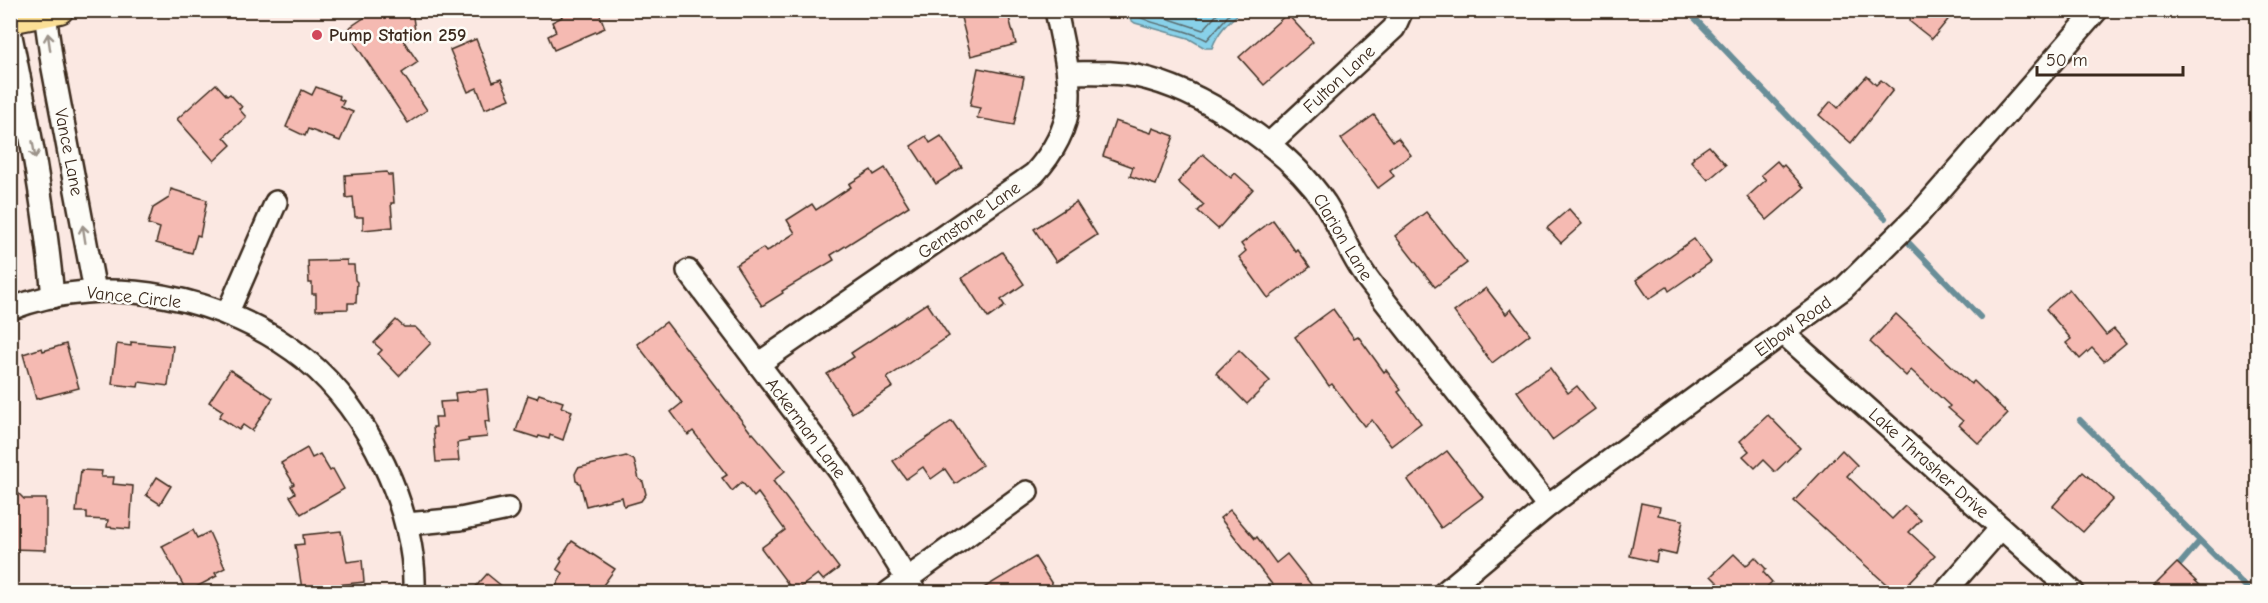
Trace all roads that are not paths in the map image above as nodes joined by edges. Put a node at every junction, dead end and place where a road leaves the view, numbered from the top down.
1 (1056, 10) edge
2 (1402, 10) edge
3 (2097, 10) edge
4 (52, 12) edge
5 (10, 20) edge
6 (10, 30) edge
7 (1068, 73) junction
8 (1269, 144) junction
9 (276, 202) dead end
10 (688, 271) dead end
11 (95, 291) junction
12 (53, 297) junction
13 (10, 309) edge
14 (227, 314) junction
15 (1784, 334) junction
16 (758, 364) junction
17 (1027, 492) dead end
18 (1548, 506) junction
19 (508, 509) dead end
20 (407, 524) junction
21 (2001, 528) junction
22 (911, 586) edge
23 (414, 592) edge
24 (889, 592) edge
25 (1445, 592) edge
26 (1945, 592) edge
27 (2073, 592) edge

1 - 7 street, Gemstone Lane
2 - 8 street, Fulton Lane
3 - 15 street, Elbow Road
4 - 5 main road
11 -> 4 street, Vance Lane
6 -> 12 street, Vance Lane
7 - 8 street, Clarion Lane
7 - 16 street, Gemstone Lane
8 - 18 street, Clarion Lane
9 - 14 street
10 - 16 street, Ackerman Lane
11 - 12 street, Vance Circle
11 - 14 street, Vance Circle
12 - 13 street, Vance Circle
14 - 20 street, Vance Circle
15 - 18 street, Elbow Road
15 - 21 street, Lake Thrasher Drive
16 - 22 street, Ackerman Lane
17 - 22 street
18 - 25 street, Elbow Road
19 - 20 street
20 - 23 street, Vance Circle
21 - 26 street
21 - 27 street, Lake Thrasher Drive
22 - 24 street

